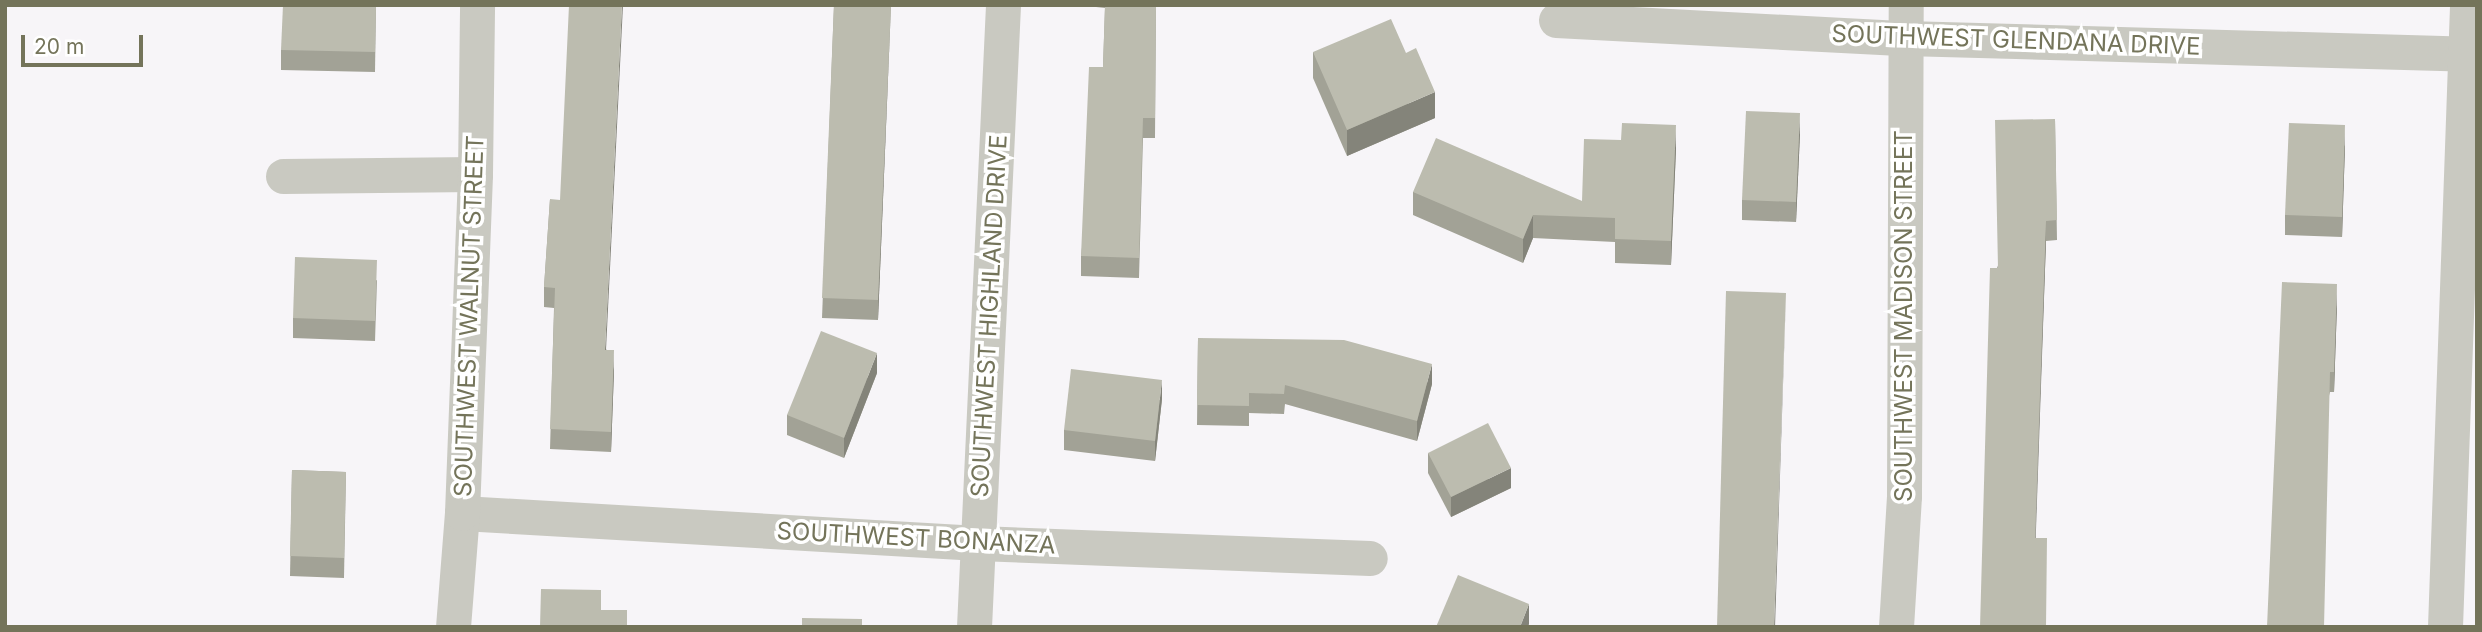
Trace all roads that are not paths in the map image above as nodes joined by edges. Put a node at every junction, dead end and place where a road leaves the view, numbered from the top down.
1 (477, 5) edge
2 (1003, 5) edge
3 (2468, 5) edge
4 (1556, 20) dead end
5 (1906, 22) edge
6 (2471, 54) edge
7 (475, 174) junction
8 (283, 176) dead end
9 (462, 513) junction
10 (978, 543) junction
11 (1370, 558) dead end
12 (453, 627) edge
13 (974, 627) edge
14 (1896, 627) edge
15 (2445, 627) edge

1 - 7 street, SOUTHWEST WALNUT STREET
2 - 10 street, SOUTHWEST HIGHLAND DRIVE
3 - 6 street
4 - 5 street, SOUTHWEST GLENDANA DRIVE
5 - 6 street, SOUTHWEST GLENDANA DRIVE
5 - 14 street, SOUTHWEST MADISON STREET
6 - 15 street
7 - 8 street
7 - 9 street, SOUTHWEST WALNUT STREET
9 - 10 street, SOUTHWEST BONANZA
9 - 12 street, SOUTHWEST WALNUT STREET
10 - 11 street, SOUTHWEST BONANZA
10 - 13 street, SOUTHWEST HIGHLAND DRIVE

